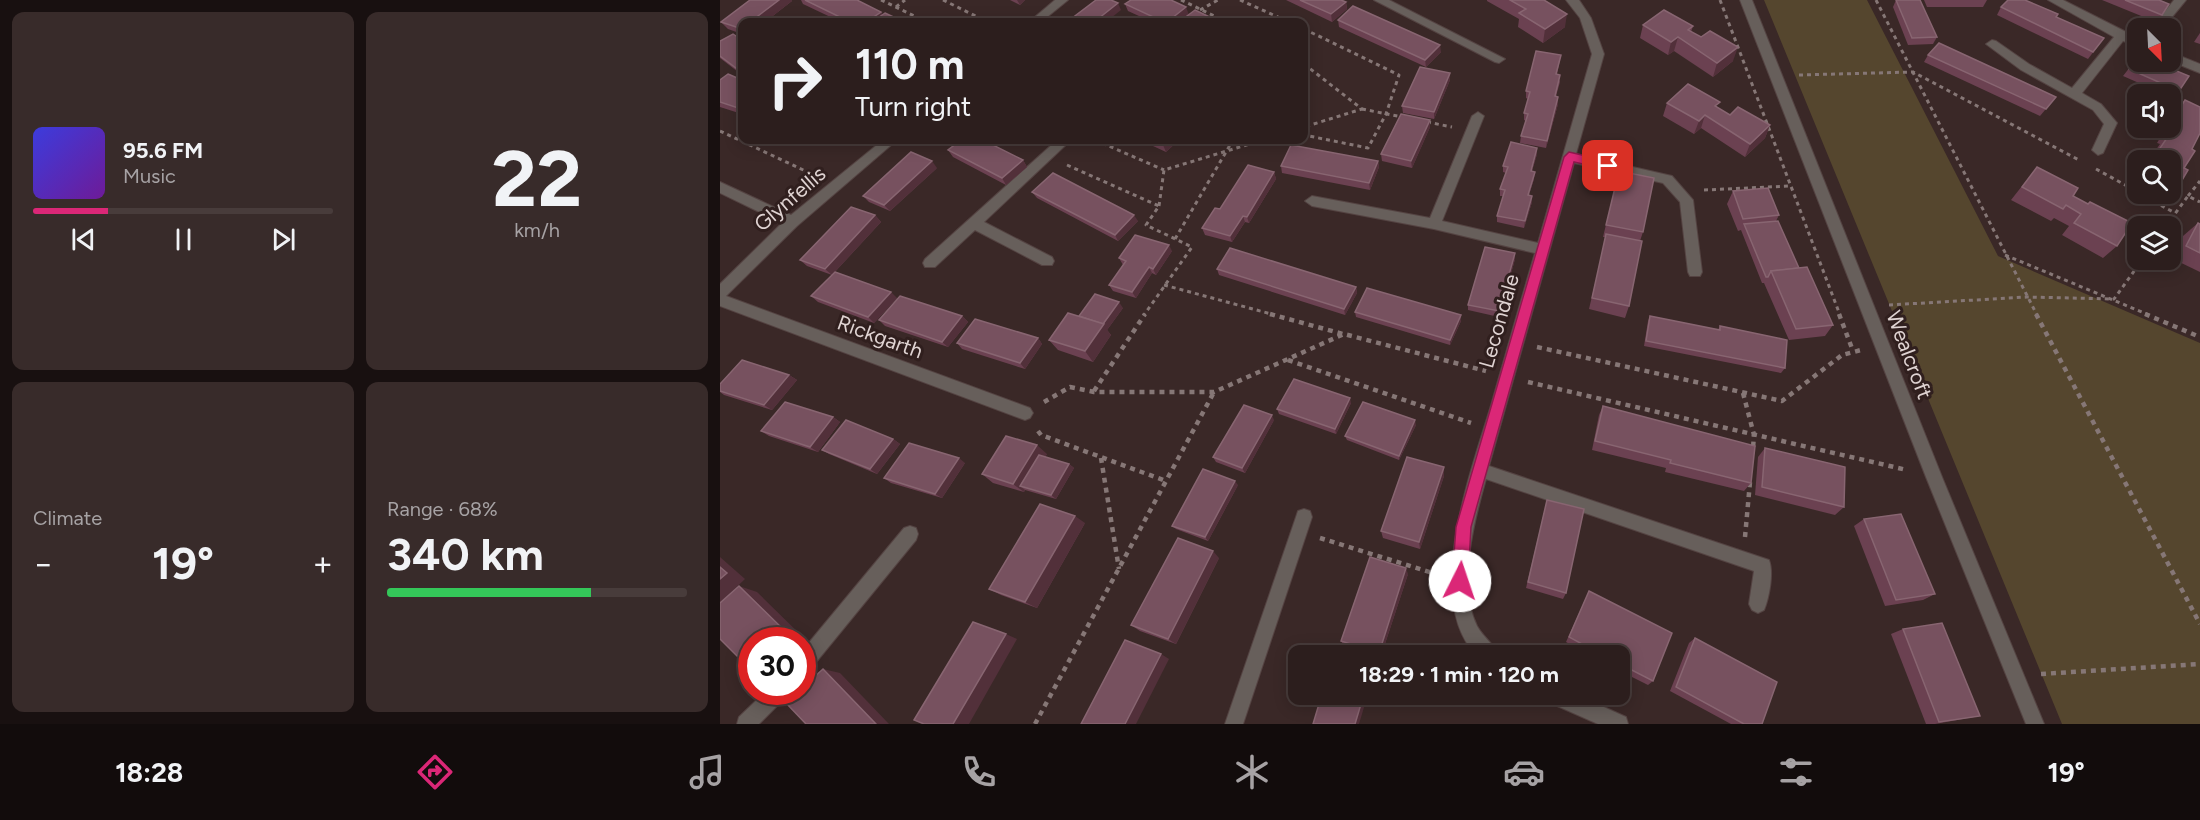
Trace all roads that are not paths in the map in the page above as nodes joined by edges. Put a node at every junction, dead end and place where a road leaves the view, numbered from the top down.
1 (1062, 0) edge
2 (1380, 0) edge
3 (1572, 0) edge
4 (1746, 0) edge
5 (2054, 0) edge
6 (2180, 0) edge
7 (1039, 18) edge
8 (2165, 18) edge
9 (2121, 36) junction
10 (2127, 38) edge
11 (1992, 44) dead end
12 (1500, 59) dead end
13 (2181, 61) edge
14 (2200, 69) edge
15 (2075, 93) junction
16 (1478, 116) dead end
17 (886, 144) edge
18 (1060, 144) edge
19 (2098, 150) dead end
20 (1569, 157) junction
21 (720, 187) edge
22 (1312, 201) dead end
23 (792, 222) junction
24 (973, 224) junction
25 (1434, 224) junction
26 (1543, 250) junction
27 (1047, 261) dead end
28 (930, 263) dead end
29 (1695, 272) dead end
30 (720, 293) edge
31 (720, 300) edge
32 (1025, 413) road end
33 (1480, 470) junction
34 (1302, 524) road end
35 (910, 534) dead end
36 (1758, 604) dead end
37 (1482, 645) edge
38 (816, 649) edge
39 (764, 705) edge
40 (1577, 705) edge
41 (746, 724) edge
42 (1234, 724) edge
43 (1619, 724) edge
44 (2035, 724) edge

1 - 7 street
2 - 12 street
3 - 20 street, Lecondale
4 - 44 street, Wealcroft
5 - 9 street
6 - 8 street
9 - 10 street
9 - 15 street
11 - 15 street
13 - 14 street
15 - 19 street
16 - 25 street
17 - 23 street, Glynfellis
18 - 24 street
20 - 26 street, Lecondale
20 - 29 street
21 - 23 street
22 - 25 street
23 - 30 street, Glynfellis
24 - 27 street
24 - 28 street
25 - 26 street
26 - 33 street, Lecondale
31 - 32 street, Rickgarth
33 - 36 street
33 - 37 street, Lecondale
34 - 42 street
35 - 38 street
39 - 41 street
40 - 43 street

